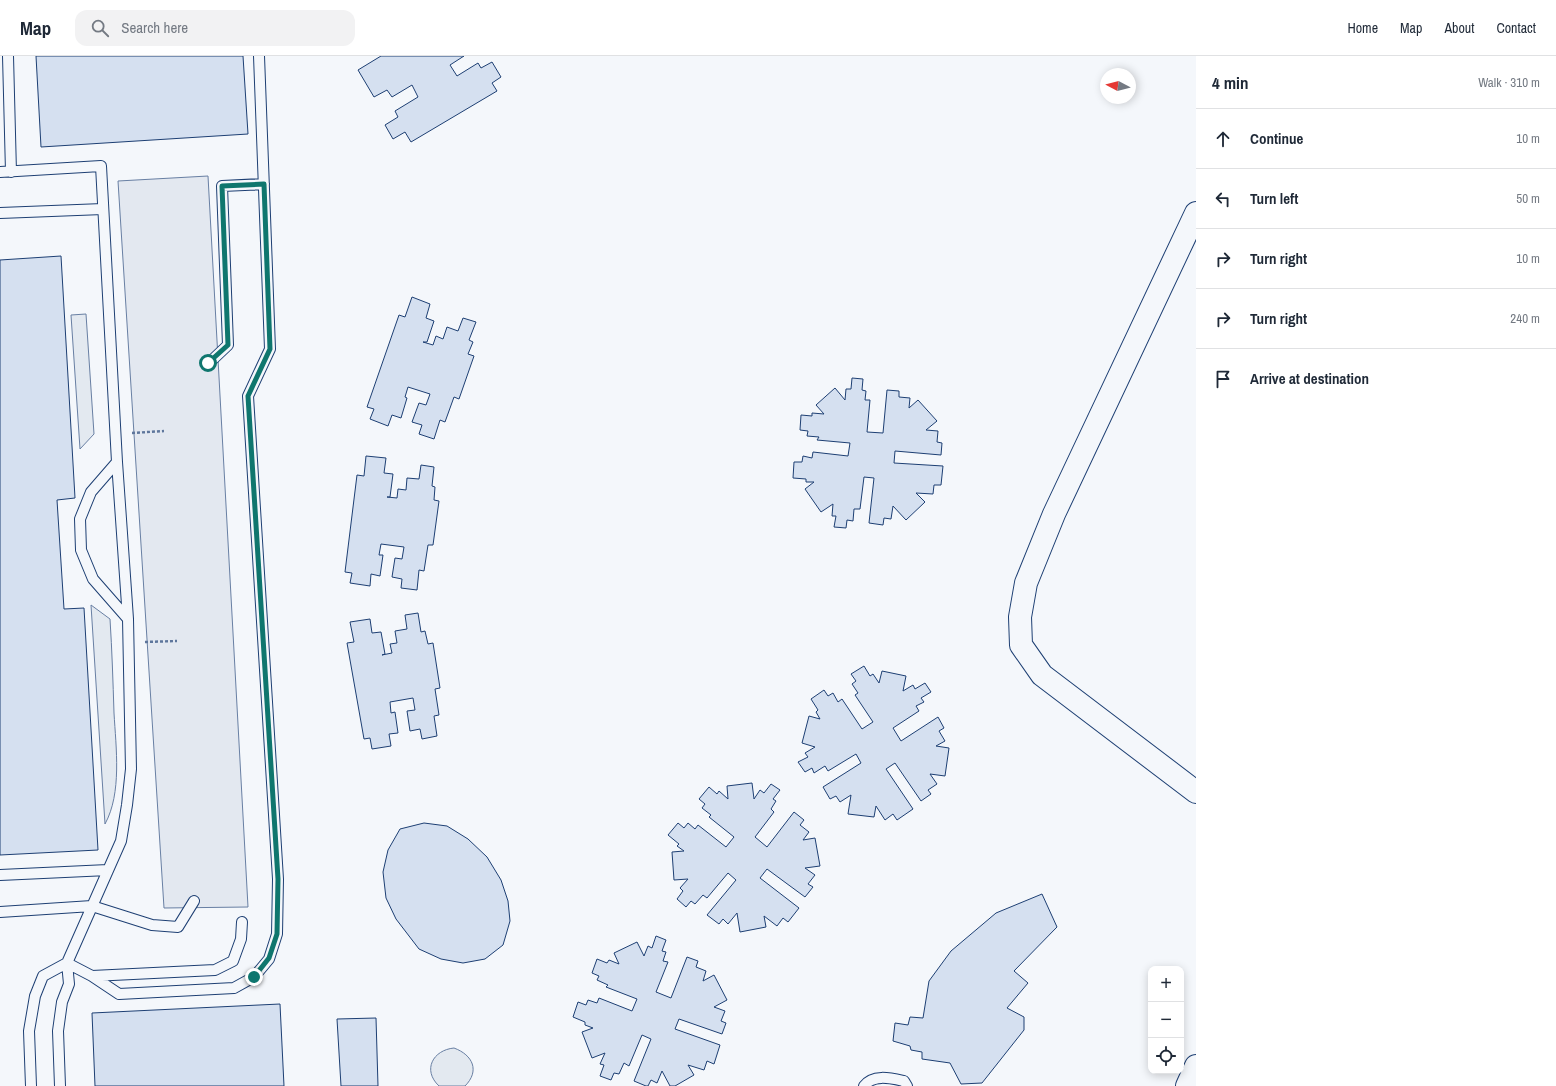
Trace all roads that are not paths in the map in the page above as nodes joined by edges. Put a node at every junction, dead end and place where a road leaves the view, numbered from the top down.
1 (8, 56) edge
2 (259, 56) edge
3 (0, 172) edge
4 (11, 172) junction
5 (264, 184) junction
6 (103, 209) junction
7 (0, 213) edge
8 (1196, 213) edge
9 (208, 363) dead end
10 (117, 462) junction
11 (128, 619) junction
12 (1196, 792) edge
13 (108, 870) junction
14 (0, 875) edge
15 (194, 901) dead end
16 (92, 906) junction
17 (0, 912) edge
18 (242, 922) dead end
19 (67, 963) junction
20 (92, 976) junction
21 (1196, 1066) edge
22 (31, 1086) edge
23 (60, 1086) edge
24 (864, 1086) edge
25 (907, 1086) edge
26 (1187, 1086) edge

1 - 4 lane
2 - 5 lane
3 - 4 lane
4 - 6 lane
5 - 9 lane
5 - 20 lane
6 - 7 lane
6 - 10 lane
8 - 12 street
10 - 11 lane
10 - 11 lane
11 - 13 lane
13 - 14 lane
13 - 16 lane
15 - 16 lane
16 - 17 lane
16 - 19 lane
18 - 20 lane
19 - 20 lane
19 - 22 lane
19 - 23 lane
21 - 26 street
24 - 25 lane

